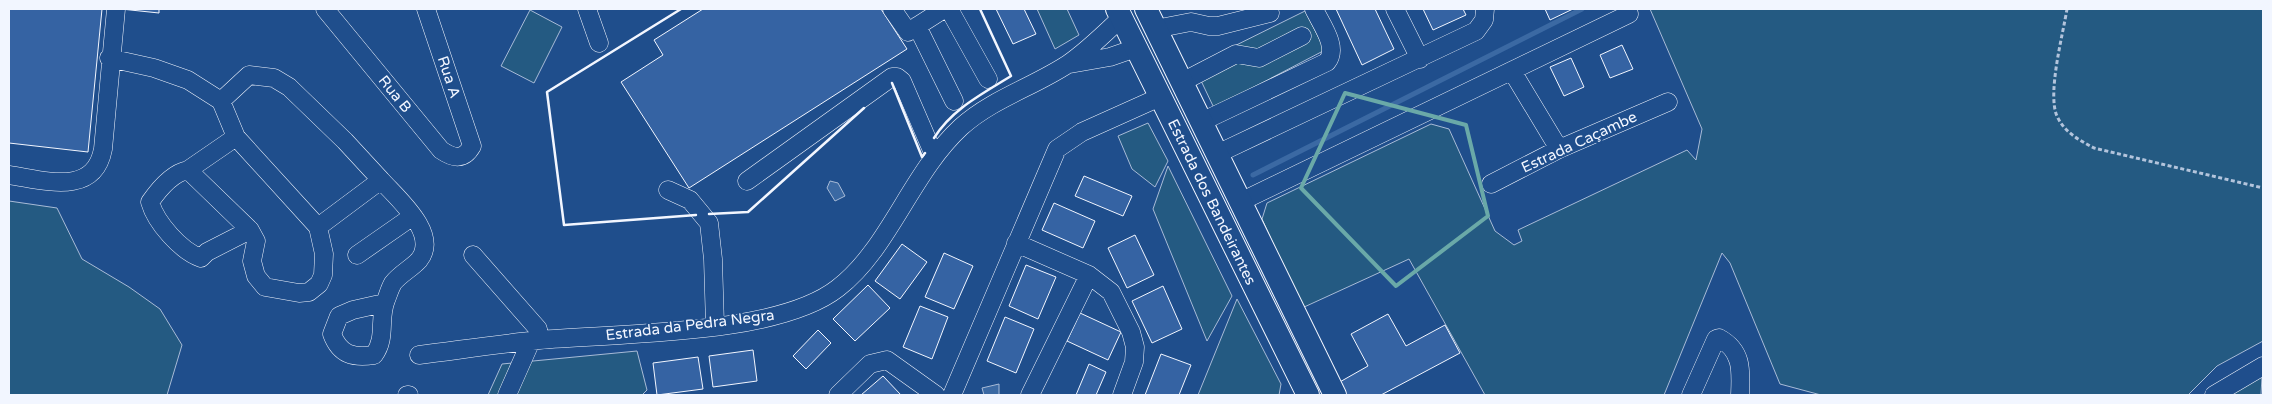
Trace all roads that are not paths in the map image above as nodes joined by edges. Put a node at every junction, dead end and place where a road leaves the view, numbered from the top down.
1 (116, 9) edge
2 (325, 9) edge
3 (426, 9) edge
4 (587, 9) edge
5 (892, 9) edge
6 (944, 9) edge
7 (949, 9) edge
8 (1146, 9) edge
9 (1314, 9) edge
10 (1395, 9) edge
11 (1485, 9) edge
12 (1119, 13) edge
13 (1270, 13) dead end
14 (1629, 14) dead end
15 (917, 26) junction
16 (1156, 29) junction
17 (1302, 36) dead end
18 (599, 43) dead end
19 (1136, 48) junction
20 (109, 58) junction
21 (1420, 59) junction
22 (1068, 64) junction
23 (1512, 71) junction
24 (988, 79) dead end
25 (1182, 82) junction
26 (1160, 96) junction
27 (954, 101) dead end
28 (221, 102) junction
29 (1668, 102) dead end
30 (1201, 122) junction
31 (236, 138) junction
32 (472, 146) joint
33 (1559, 149) junction
34 (1217, 154) junction
35 (934, 155) junction
36 (188, 170) junction
37 (9, 176) edge
38 (381, 180) junction
39 (747, 182) dead end
40 (1491, 184) dead end
41 (668, 190) dead end
42 (1240, 202) junction
43 (412, 216) junction
44 (318, 228) junction
45 (250, 230) junction
46 (1016, 243) junction
47 (358, 255) dead end
48 (473, 255) dead end
49 (1089, 275) junction
50 (384, 303) dead end
51 (715, 325) junction
52 (535, 340) junction
53 (419, 355) dead end
54 (2263, 366) edge
55 (507, 395) edge
56 (834, 395) edge
57 (936, 395) edge
58 (952, 395) edge
59 (1030, 395) edge
60 (1122, 395) edge
61 (1308, 395) edge
62 (1335, 395) edge
63 (1692, 395) edge
64 (1740, 395) edge
65 (2214, 395) edge

1 - 20 street
2 - 32 street, Rua B
3 - 32 street, Rua A
4 - 18 street
5 - 15 street
6 - 15 street
7 - 24 street
8 - 16 main road, Estrada dos Bandeirantes
9 - 30 street
10 - 21 street
11 - 21 street
12 - 19 main road, Estrada dos Bandeirantes
12 - 22 street, Estrada da Pedra Negra
13 - 16 street
14 - 23 street
15 - 27 street
16 - 25 main road, Estrada dos Bandeirantes
17 - 25 street
19 - 22 street, Estrada da Pedra Negra
19 - 26 main road, Estrada dos Bandeirantes
20 - 28 street
20 - 37 street
21 - 34 street
22 - 35 street, Estrada da Pedra Negra
23 - 33 street
23 - 42 street
25 - 30 main road, Estrada dos Bandeirantes
26 - 46 street
26 - 61 main road, Estrada dos Bandeirantes
28 - 31 street
28 - 38 street
29 - 33 street, Estrada Caçambe
30 - 34 main road, Estrada dos Bandeirantes
31 - 36 street
31 - 44 street
33 - 40 street, Estrada Caçambe
34 - 42 main road, Estrada dos Bandeirantes
35 - 39 street
35 - 51 street, Estrada da Pedra Negra
36 - 45 street
36 - 45 street
38 - 43 street
38 - 44 street
41 - 51 street
42 - 62 main road, Estrada dos Bandeirantes
43 - 47 street
43 - 50 street
44 - 45 street
46 - 49 street
46 - 58 street
48 - 52 street
49 - 59 street
49 - 60 street
51 - 52 street, Estrada da Pedra Negra
52 - 53 street, Estrada da Pedra Negra
52 - 55 street
54 - 65 street
56 - 57 street
63 - 64 street

